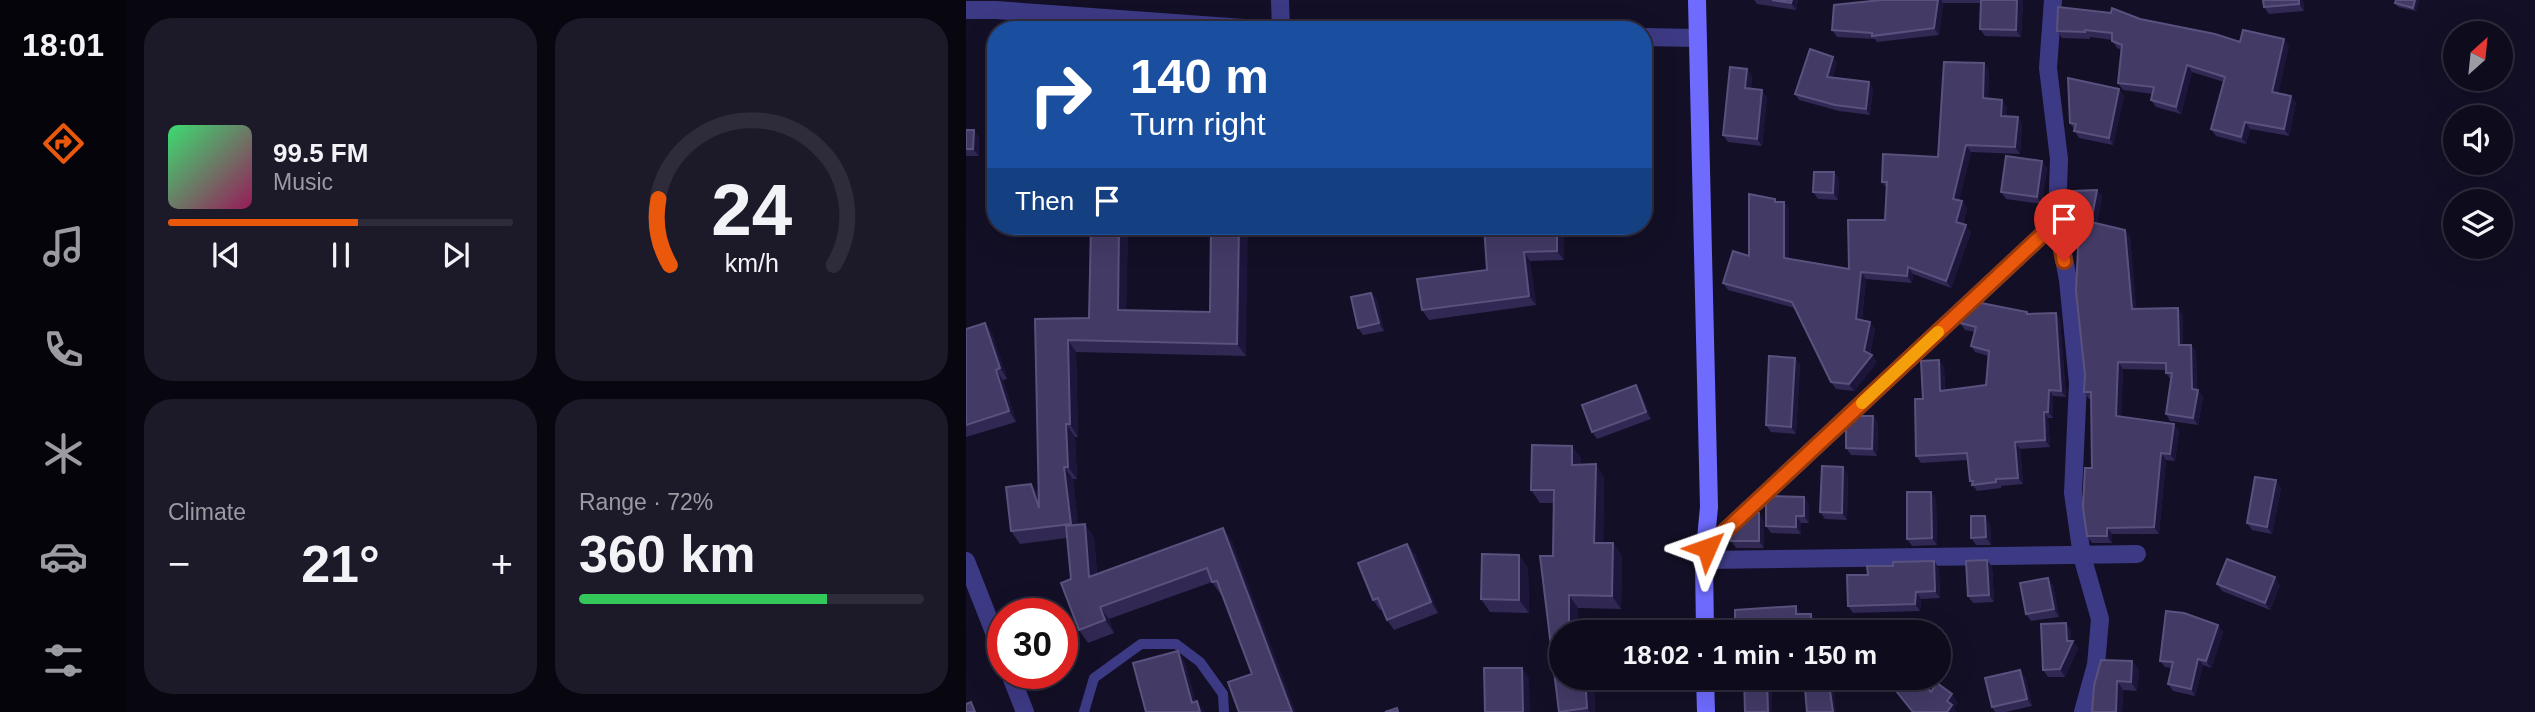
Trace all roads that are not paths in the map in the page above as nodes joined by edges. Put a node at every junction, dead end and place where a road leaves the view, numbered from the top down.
1 (1280, 0) edge
2 (1697, 0) edge
3 (2053, 0) edge
4 (966, 10) edge
5 (1148, 21) edge
6 (1281, 21) edge
7 (1652, 37) edge
8 (1697, 38) junction
9 (2057, 221) junction
10 (1705, 554) junction
11 (2137, 554) dead end
12 (2082, 556) junction
13 (967, 565) edge
14 (987, 615) edge
15 (1705, 620) edge
16 (1016, 689) edge
17 (1705, 690) edge
18 (1026, 712) edge
19 (1084, 712) edge
20 (1224, 712) edge
21 (1706, 712) edge
22 (2083, 712) edge

1 - 6 street
2 - 8 main road
3 - 9 street
4 - 5 street
7 - 8 street
8 - 10 main road
9 - 10 street
9 - 12 street
10 - 12 street
10 - 15 main road
11 - 12 street
12 - 22 street
13 - 14 street
16 - 18 street
17 - 21 main road
19 - 20 lane

